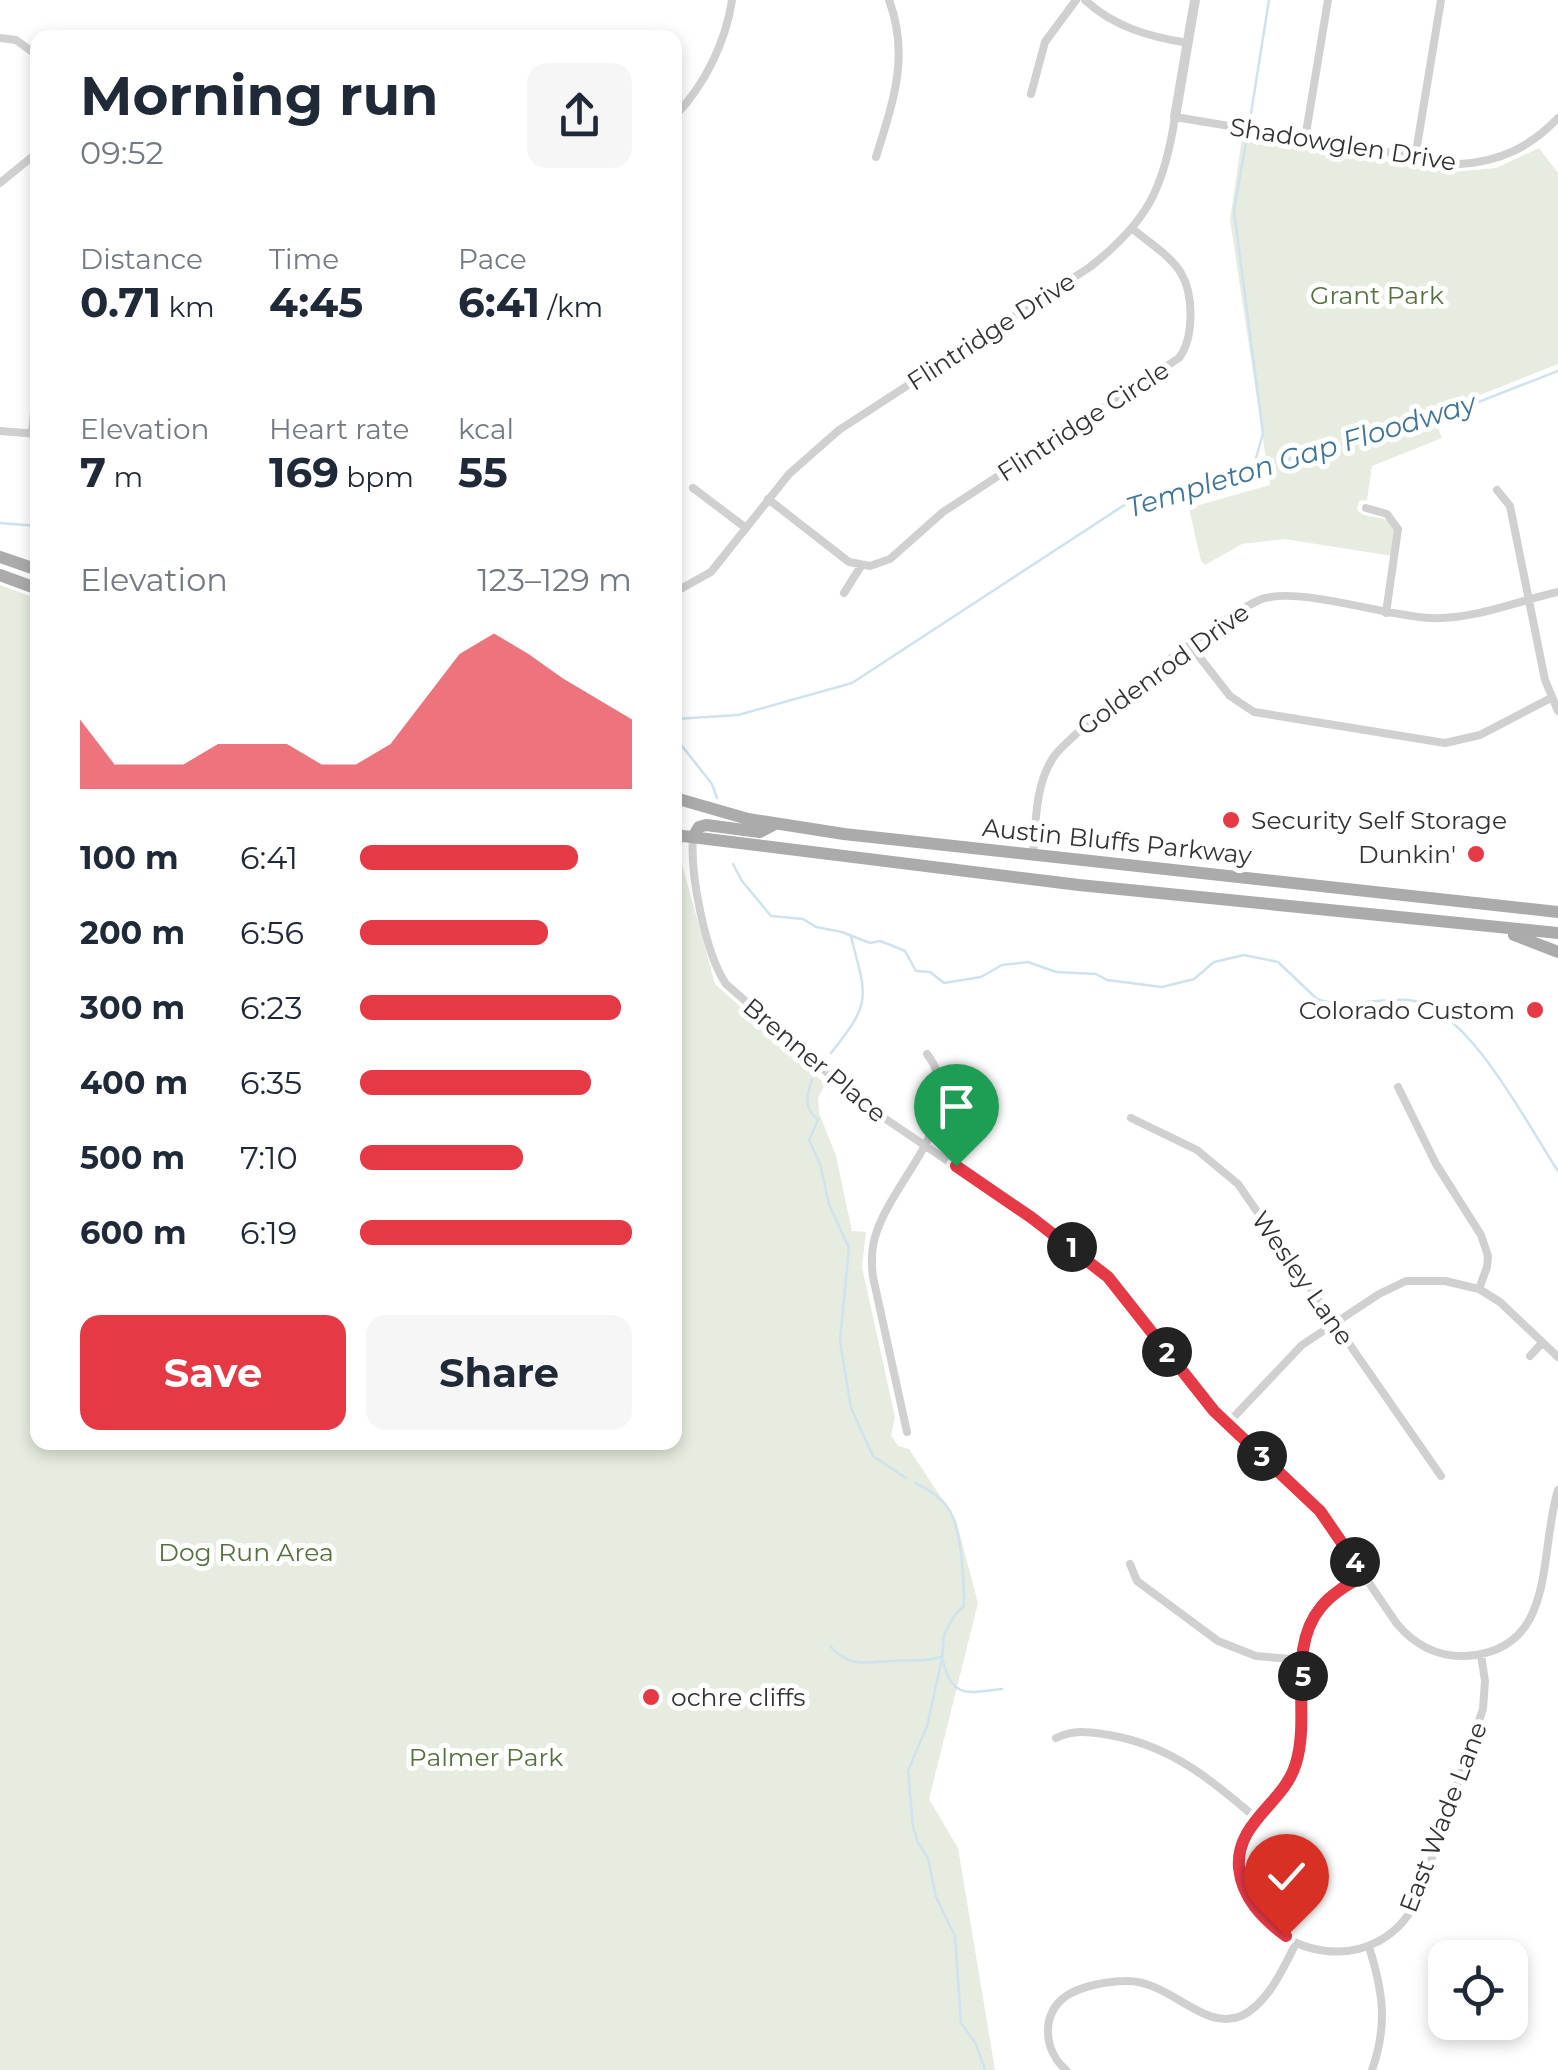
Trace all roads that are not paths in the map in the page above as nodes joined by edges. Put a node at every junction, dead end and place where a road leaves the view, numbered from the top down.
1 (732, 0) edge
2 (889, 0) edge
3 (1076, 0) edge
4 (1086, 0) edge
5 (1195, 0) edge
6 (1328, 0) edge
7 (1442, 0) edge
8 (0, 38) edge
9 (1188, 43) junction
10 (30, 50) edge
11 (1031, 94) dead end
12 (682, 107) edge
13 (1175, 116) junction
14 (1558, 118) edge
15 (1305, 139) junction
16 (876, 156) dead end
17 (1415, 158) junction
18 (30, 159) edge
19 (0, 183) edge
20 (1134, 230) junction
21 (0, 431) edge
22 (30, 434) edge
23 (693, 488) dead end
24 (1498, 490) dead end
25 (768, 499) junction
26 (1366, 508) dead end
27 (746, 528) junction
28 (0, 557) edge
29 (861, 566) junction
30 (30, 567) edge
31 (0, 575) edge
32 (30, 586) edge
33 (682, 588) edge
34 (1558, 592) edge
35 (844, 593) dead end
36 (1529, 599) junction
37 (1386, 612) junction
38 (1190, 646) junction
39 (1551, 698) junction
40 (1558, 711) edge
41 (682, 800) edge
42 (775, 824) junction
43 (682, 836) edge
44 (693, 837) junction
45 (1034, 854) junction
46 (1558, 912) edge
47 (1493, 927) junction
48 (1558, 933) edge
49 (1558, 952) edge
50 (927, 1054) dead end
51 (1398, 1086) dead end
52 (1131, 1118) dead end
53 (924, 1146) junction
54 (1479, 1289) junction
55 (1334, 1324) junction
56 (1542, 1342) junction
57 (1530, 1356) dead end
58 (1558, 1357) edge
59 (1228, 1424) junction
60 (907, 1432) dead end
61 (1441, 1476) dead end
62 (1558, 1490) edge
63 (1130, 1564) dead end
64 (1364, 1575) junction
65 (1481, 1655) junction
66 (1304, 1660) junction
67 (1056, 1738) dead end
68 (1257, 1819) junction
69 (1296, 1943) junction
70 (1370, 1947) junction
71 (1066, 2070) edge
72 (1372, 2070) edge

1 - 12 street
2 - 16 street
3 - 11 street
4 - 9 street
5 - 9 street, Flintridge Drive
6 - 15 street
7 - 17 street
8 - 10 street
9 - 13 street, Flintridge Drive
13 - 15 street, Shadowglen Drive
13 - 20 street, Flintridge Drive
14 - 17 street, Shadowglen Drive
15 - 17 street, Shadowglen Drive
18 - 19 street
20 - 25 street, Flintridge Drive
20 - 29 street, Flintridge Circle
21 - 22 street
23 - 27 street
24 - 36 street
25 - 27 street, Flintridge Drive
25 - 29 street
26 - 37 street
27 - 33 street, Flintridge Drive
28 - 30 main road
29 - 35 street
31 - 32 main road
34 - 36 street, Goldenrod Drive
36 - 37 street, Goldenrod Drive
36 - 39 street
37 - 38 street, Goldenrod Drive
38 - 39 street
38 - 45 street, Goldenrod Drive
39 - 40 street
41 - 42 main road, Austin Bluffs Parkway
42 - 44 main road
42 - 45 main road, Austin Bluffs Parkway
43 - 44 main road, Austin Bluffs Parkway
44 - 47 main road, Austin Bluffs Parkway
44 - 53 street, Brenner Place
45 - 46 main road, Austin Bluffs Parkway
47 - 48 main road, Austin Bluffs Parkway
47 - 49 main road
50 - 53 street
51 - 54 street
52 - 55 street, Wesley Lane
53 - 59 street, Brenner Place
53 - 60 street
54 - 55 street
54 - 56 street
55 - 59 street
55 - 61 street, Wesley Lane
56 - 57 street
56 - 58 street
59 - 64 street, Brenner Place
62 - 65 street
63 - 66 street
64 - 65 street, Brenner Place
64 - 66 street
65 - 70 street, East Wade Lane
66 - 68 street
67 - 68 street
68 - 69 street
69 - 70 street
69 - 71 street
70 - 72 street

